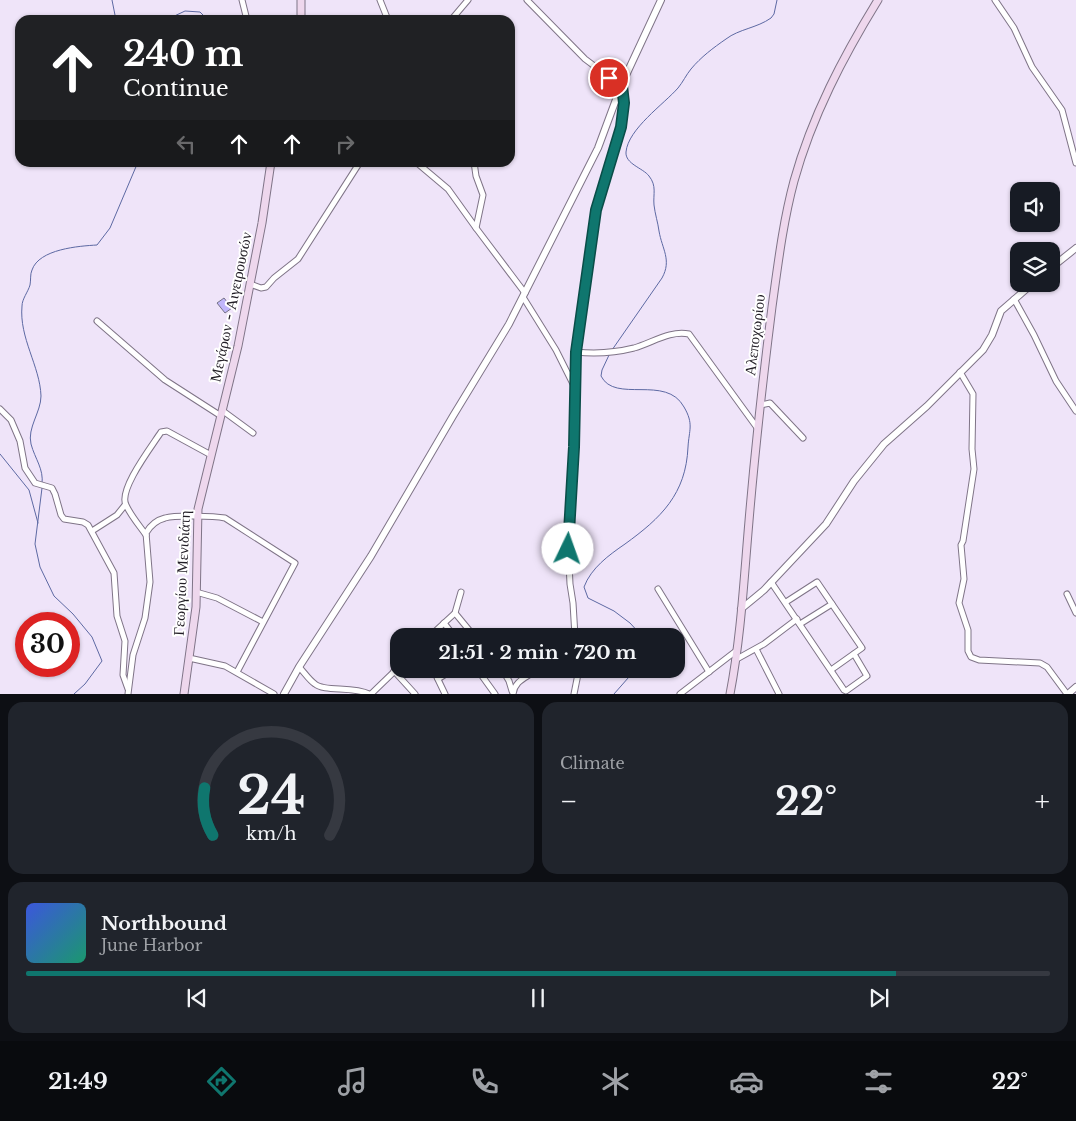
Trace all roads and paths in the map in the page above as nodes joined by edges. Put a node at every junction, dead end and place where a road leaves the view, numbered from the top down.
1 (242, 0) edge
2 (301, 0) edge
3 (380, 0) edge
4 (468, 0) edge
5 (527, 0) edge
6 (661, 0) edge
7 (878, 0) edge
8 (995, 0) edge
9 (246, 15) edge
10 (300, 15) edge
11 (386, 15) edge
12 (455, 15) edge
13 (622, 86) junction
14 (1076, 162) edge
15 (270, 167) edge
16 (357, 167) edge
17 (422, 167) edge
18 (475, 167) edge
19 (476, 228) junction
20 (1076, 248) edge
21 (1060, 261) edge
22 (250, 284) junction
23 (1022, 292) edge
24 (524, 295) junction
25 (1014, 299) junction
26 (97, 321) dead end
27 (576, 352) junction
28 (960, 372) junction
29 (575, 389) junction
30 (761, 405) junction
31 (0, 409) edge
32 (1076, 411) edge
33 (222, 413) junction
34 (758, 429) junction
35 (253, 433) dead end
36 (803, 438) dead end
37 (211, 455) junction
38 (125, 505) junction
39 (198, 517) junction
40 (92, 531) junction
41 (146, 535) junction
42 (771, 582) junction
43 (658, 589) dead end
44 (196, 592) junction
45 (461, 592) dead end
46 (1067, 594) dead end
47 (786, 602) junction
48 (832, 604) junction
49 (742, 609) junction
50 (455, 613) junction
51 (1076, 613) edge
52 (263, 622) junction
53 (799, 622) junction
54 (444, 623) junction
55 (439, 628) edge
56 (448, 628) edge
57 (467, 628) edge
58 (575, 628) edge
59 (756, 649) junction
60 (736, 651) junction
61 (854, 654) junction
62 (190, 658) junction
63 (735, 660) junction
64 (299, 667) junction
65 (831, 670) junction
66 (237, 672) junction
67 (709, 672) junction
68 (390, 675) edge
69 (403, 678) edge
70 (483, 678) edge
71 (508, 678) edge
72 (522, 678) edge
73 (577, 678) edge
74 (438, 679) edge
75 (1076, 687) edge
76 (128, 691) edge
77 (184, 694) edge
78 (274, 694) edge
79 (284, 694) edge
80 (370, 694) edge
81 (415, 694) edge
82 (445, 694) edge
83 (495, 694) edge
84 (513, 694) edge
85 (574, 694) edge
86 (680, 694) edge
87 (730, 694) edge
88 (780, 694) edge
89 (1067, 694) edge

1 - 9 street
2 - 10 main road
3 - 11 street
4 - 12 street
5 - 13 street
6 - 13 street
7 - 30 main road, Αλεποχωρίου
8 - 14 street
13 - 24 street
13 - 27 street
15 - 22 main road, Μεγάρων - Αιγειρουσών
16 - 22 street
17 - 19 street
18 - 19 street
19 - 24 street
20 - 21 street
22 - 33 main road, Μεγάρων - Αιγειρουσών
23 - 25 street
24 - 29 street
24 - 64 street
25 - 28 street
25 - 32 street
26 - 33 street
27 - 29 street
27 - 34 street
28 - 42 street
28 - 89 street
29 - 58 street
30 - 34 main road, Αλεποχωρίου
30 - 36 street
31 - 40 street
33 - 35 street
33 - 37 main road, Μεγάρων - Αιγειρουσών
34 - 49 main road, Αλεποχωρίου
37 - 38 street
37 - 39 main road, Γεωργίου Μενιδιάτη
38 - 40 street
38 - 41 street
39 - 41 street
39 - 44 main road, Γεωργίου Μενιδιάτη
39 - 52 street
40 - 76 street
41 - 76 street
42 - 47 street
42 - 49 street
43 - 67 street
44 - 52 street
44 - 62 main road, Γεωργίου Μενιδιάτη
45 - 50 street
46 - 51 street
47 - 48 street
47 - 53 street
48 - 53 street
48 - 61 street
49 - 60 main road, Αλεποχωρίου
50 - 54 street
50 - 57 street
52 - 66 street
53 - 59 street
53 - 65 street
54 - 55 street
54 - 56 street
59 - 63 street
59 - 88 street
60 - 63 main road, Αλεποχωρίου
60 - 67 street
61 - 65 street
61 - 65 street
62 - 66 street
62 - 77 main road, Γεωργίου Μενιδιάτη
63 - 87 main road, Αλεποχωρίου
64 - 79 street
64 - 80 street
66 - 78 street
67 - 86 street
68 - 80 street
69 - 81 street
70 - 83 street
71 - 84 street
72 - 84 street
73 - 85 street
74 - 82 street
75 - 89 street

